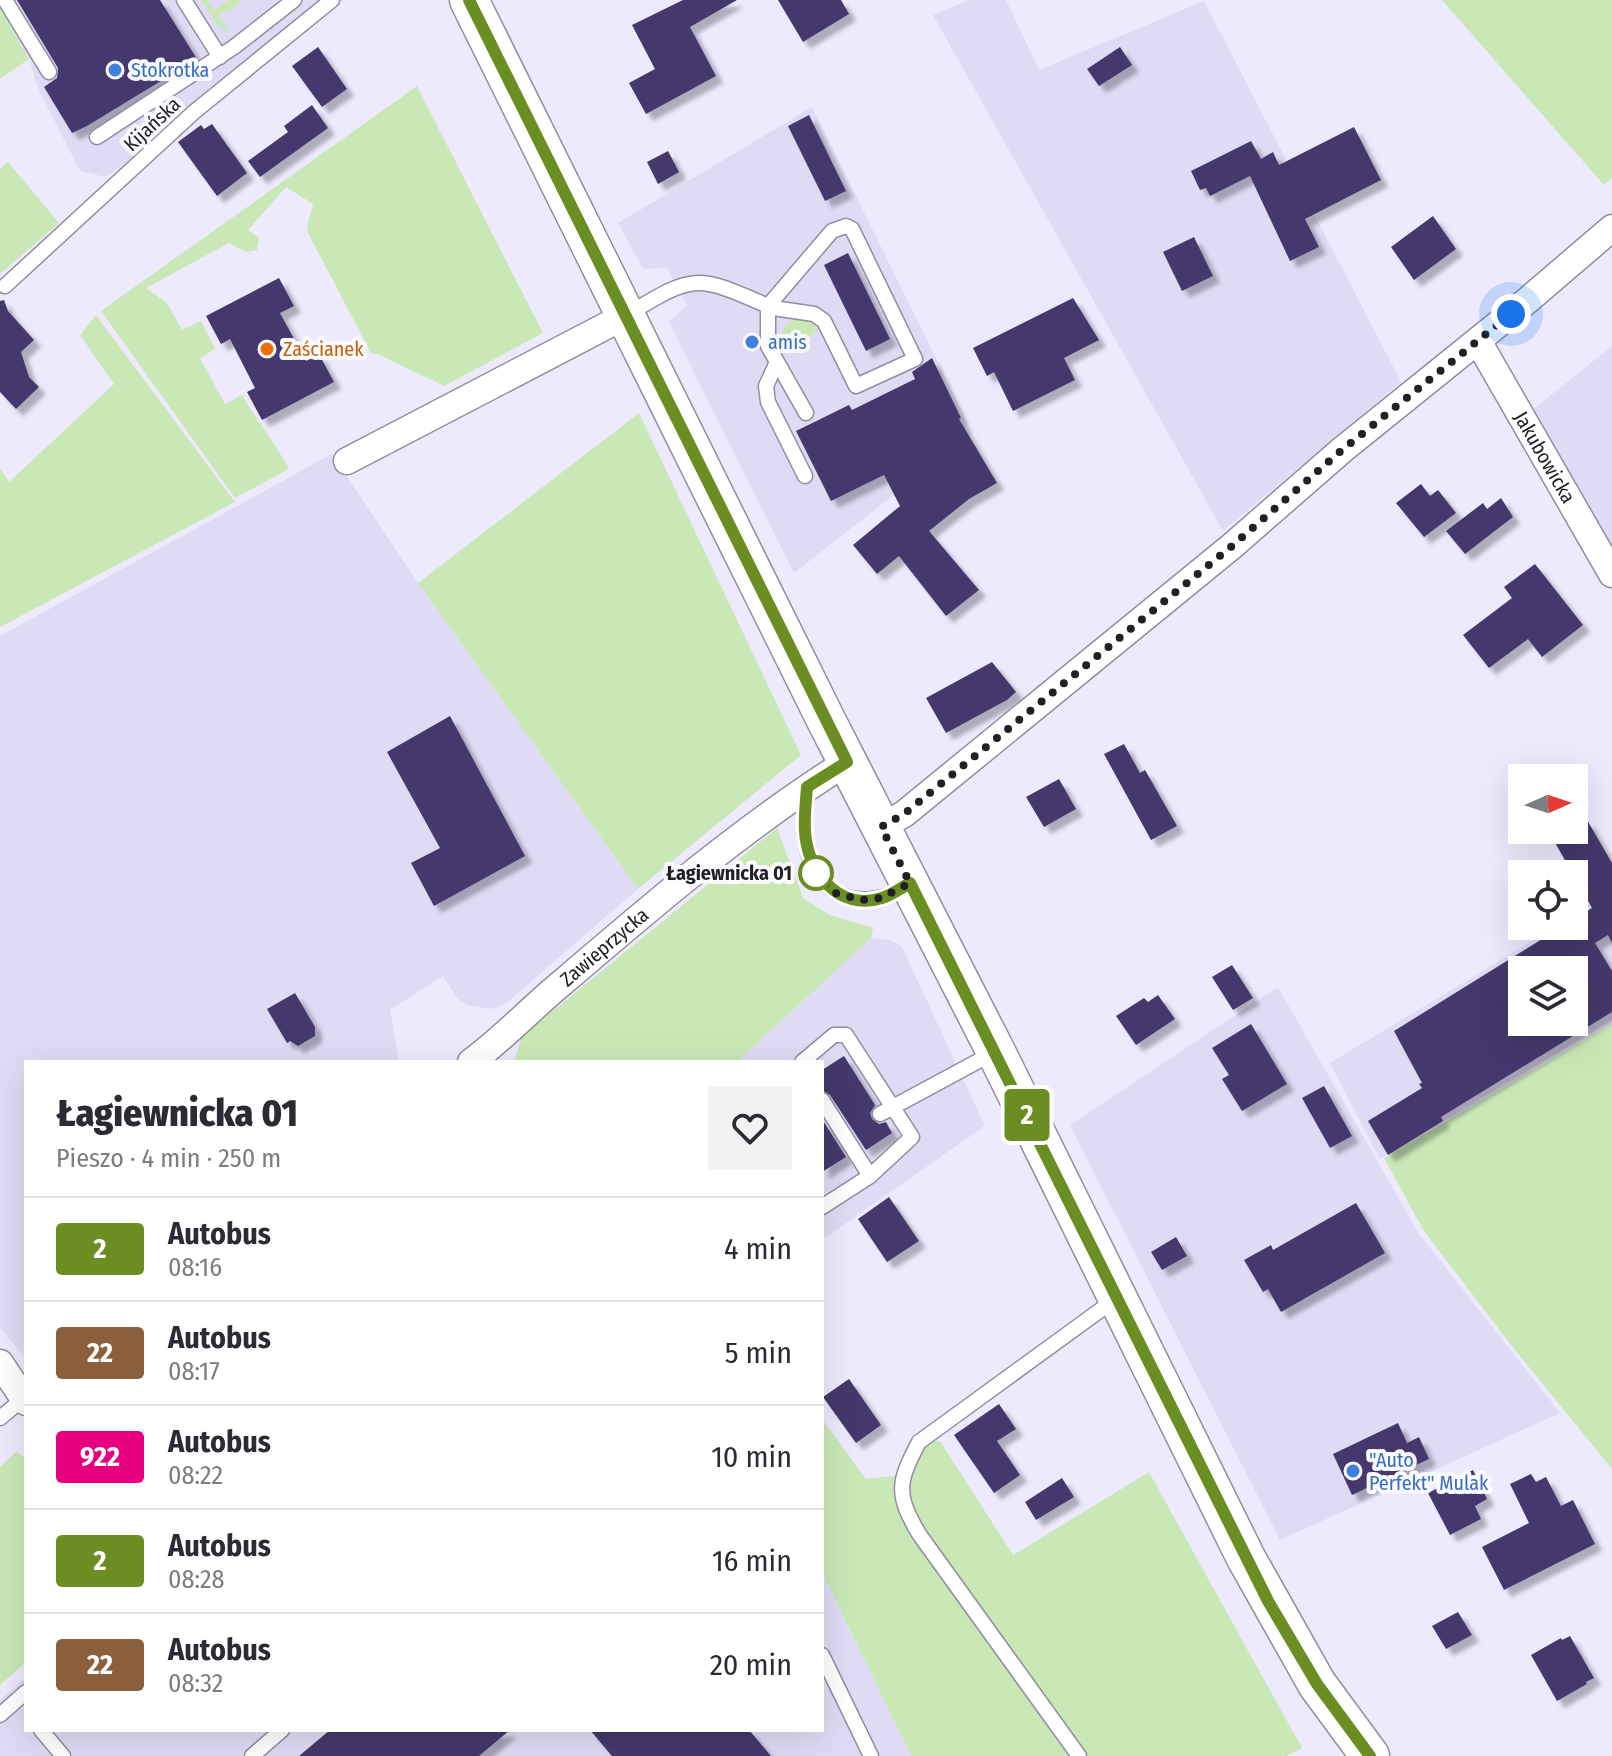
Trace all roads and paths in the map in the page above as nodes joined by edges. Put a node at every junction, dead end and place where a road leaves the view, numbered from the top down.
1 (5, 0) edge
2 (184, 0) edge
3 (294, 0) edge
4 (332, 0) edge
5 (469, 0) edge
6 (220, 57) junction
7 (49, 72) dead end
8 (97, 137) dead end
9 (1612, 228) edge
10 (5, 286) dead end
11 (768, 306) junction
12 (625, 316) junction
13 (1478, 341) junction
14 (777, 362) junction
15 (806, 413) dead end
16 (347, 461) dead end
17 (805, 476) dead end
18 (1612, 574) edge
19 (847, 762) junction
20 (807, 787) junction
21 (881, 827) junction
22 (910, 883) junction
23 (500, 1051) edge
24 (996, 1052) junction
25 (476, 1060) edge
26 (804, 1060) edge
27 (827, 1101) edge
28 (886, 1110) junction
29 (870, 1176) junction
30 (824, 1206) edge
31 (1117, 1298) junction
32 (0, 1363) edge
33 (24, 1399) edge
34 (24, 1401) edge
35 (0, 1418) edge
36 (824, 1659) edge
37 (23, 1701) edge
38 (0, 1715) edge
39 (43, 1732) edge
40 (280, 1732) edge
41 (63, 1756) edge
42 (252, 1756) edge
43 (871, 1756) edge
44 (1079, 1756) edge
45 (1370, 1756) edge

1 - 7 lane
2 - 6 lane
3 - 6 lane
4 - 10 lane, Kijańska
5 - 12 main road
6 - 8 lane
9 - 13 street
11 - 11 lane
11 - 12 lane
11 - 14 lane
12 - 16 street
12 - 19 main road
13 - 18 street, Jakubowicka
13 - 21 street
14 - 15 lane
14 - 17 lane
19 - 20 street, Zawieprzycka
19 - 21 main road
20 - 22 lane
20 - 23 street, Zawieprzycka
21 - 22 main road
22 - 24 main road
23 - 25 street, Zawieprzycka
24 - 28 lane
24 - 31 main road
26 - 28 lane
27 - 29 lane
28 - 29 lane
29 - 30 lane
31 - 44 lane
31 - 45 main road
32 - 33 street
34 - 35 lane
36 - 43 lane
37 - 38 lane
39 - 41 lane
40 - 42 lane

